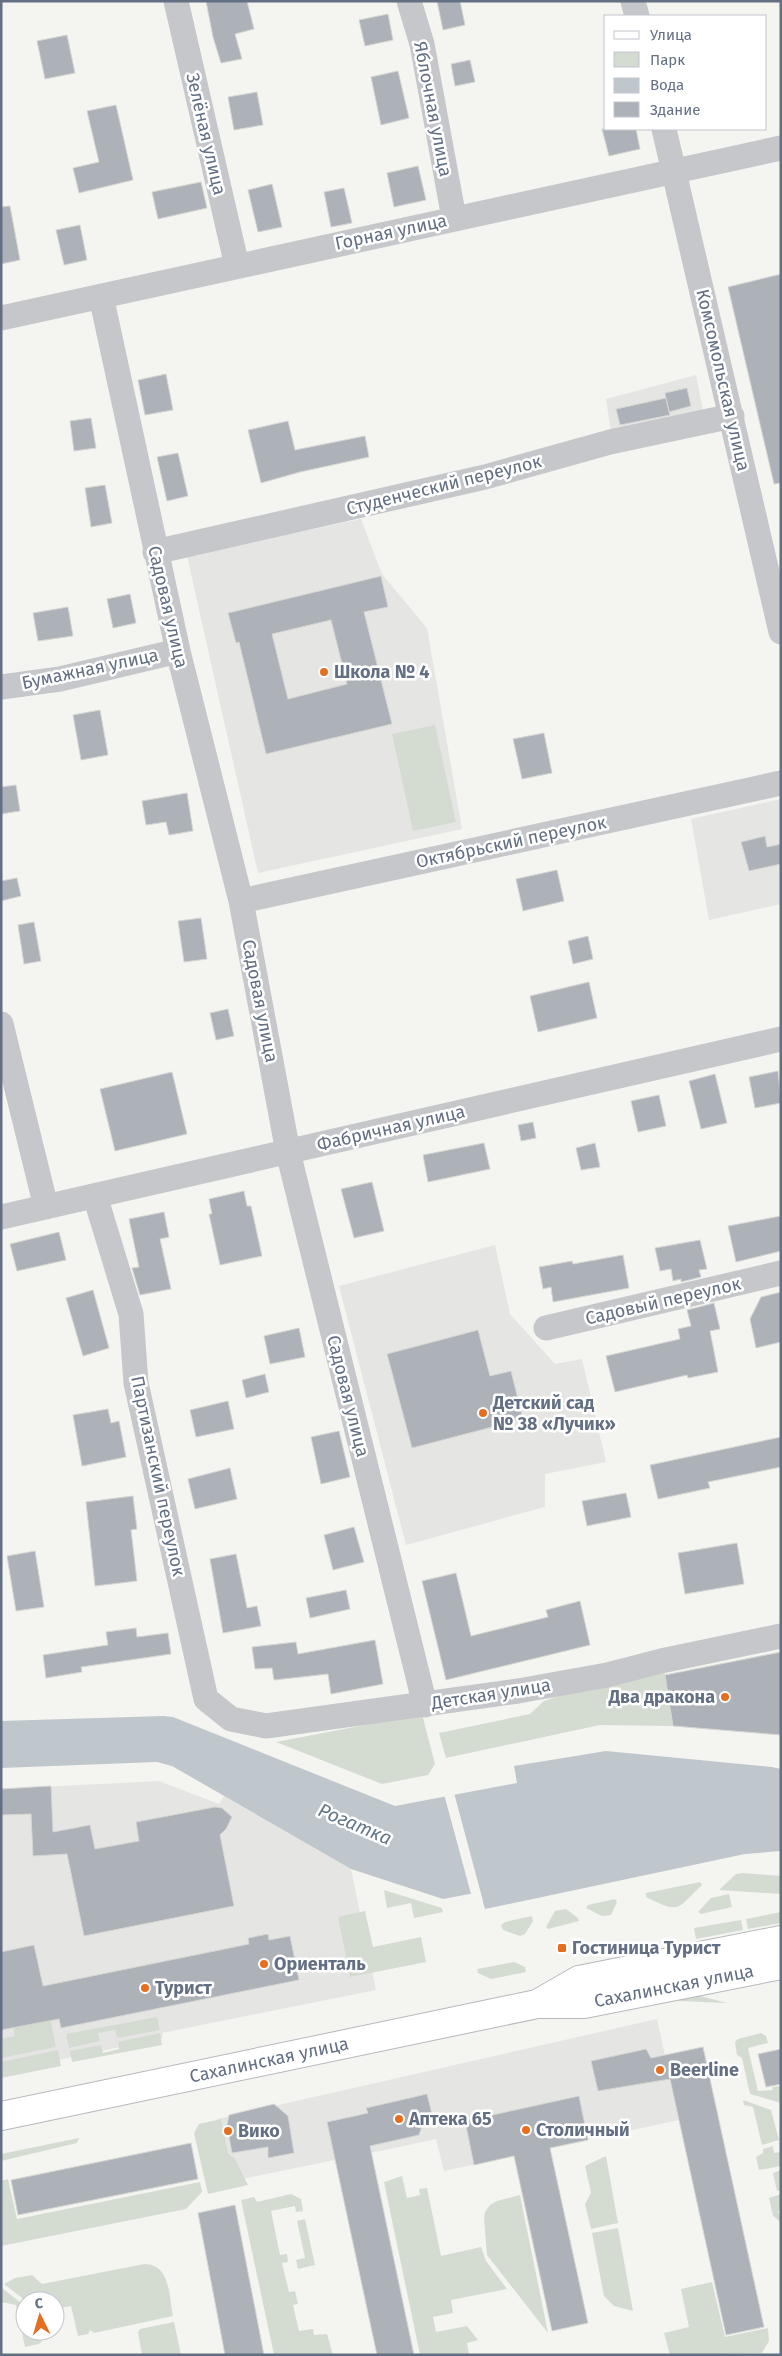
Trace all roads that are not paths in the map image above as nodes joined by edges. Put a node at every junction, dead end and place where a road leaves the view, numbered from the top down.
1 (176, 1) edge
2 (409, 1) edge
3 (633, 1) edge
4 (637, 15) edge
5 (664, 130) edge
6 (781, 148) edge
7 (674, 170) junction
8 (454, 218) junction
9 (237, 266) junction
10 (101, 296) junction
11 (1, 318) edge
12 (732, 416) junction
13 (155, 552) junction
14 (781, 632) edge
15 (178, 651) junction
16 (1, 687) edge
17 (781, 783) edge
18 (241, 901) junction
19 (1, 1024) edge
20 (781, 1039) edge
21 (288, 1152) junction
22 (96, 1196) junction
23 (46, 1207) junction
24 (1, 1217) edge
25 (781, 1273) edge
26 (546, 1328) dead end
27 (781, 1636) edge
28 (206, 1699) joint
29 (425, 1704) junction
30 (781, 1940) edge
31 (781, 1965) edge
32 (538, 2004) junction
33 (1, 2116) edge

1 - 9 street, Зелёная улица
2 - 8 street, Яблочная улица
3 - 4 street
5 - 7 street, Комсомольская улица
6 - 7 street, Горная улица
7 - 8 street, Горная улица
7 - 12 street, Комсомольская улица
8 - 9 street, Горная улица
9 - 10 street, Горная улица
10 - 11 street, Горная улица
10 - 13 street, Садовая улица
12 - 13 street, Студенческий переулок
12 - 14 street, Комсомольская улица
13 - 15 street, Садовая улица
15 - 16 street, Бумажная улица
15 - 18 street, Садовая улица
17 - 18 street, Октябрьский переулок
18 - 21 street, Садовая улица
19 - 23 street
20 - 21 street, Фабричная улица
21 - 22 street, Фабричная улица
21 - 29 street, Садовая улица
22 - 23 street, Фабричная улица
22 - 28 street, Партизанский переулок
23 - 24 street, Фабричная улица
25 - 26 street, Садовый переулок
27 - 29 street, Детская улица
28 - 29 street, Детская улица
30 - 32 main road, Сахалинская улица
31 - 32 main road, Сахалинская улица
32 - 33 main road, Сахалинская улица

